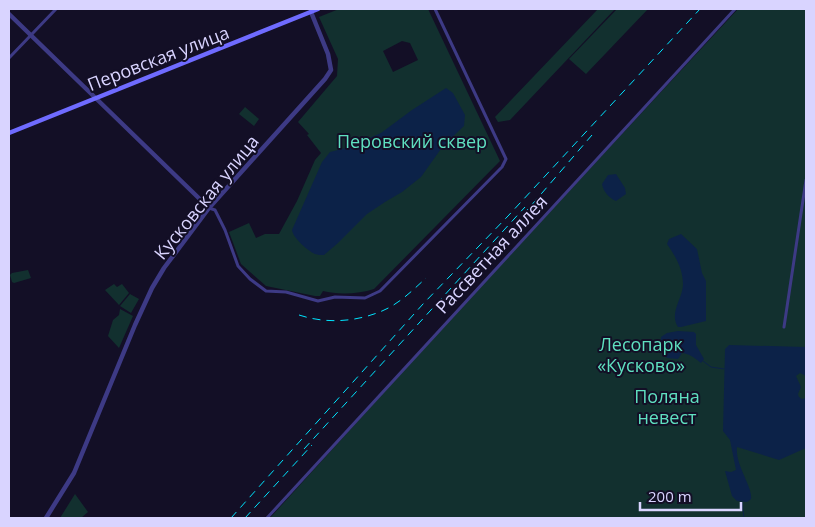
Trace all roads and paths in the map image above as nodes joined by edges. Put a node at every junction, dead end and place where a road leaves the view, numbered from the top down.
1 (56, 9) edge
2 (318, 9) edge
3 (435, 9) edge
4 (735, 9) edge
5 (310, 10) edge
6 (9, 14) edge
7 (31, 35) junction
8 (9, 58) edge
9 (94, 98) junction
10 (9, 133) edge
11 (806, 180) edge
12 (209, 208) junction
13 (784, 327) dead end
14 (46, 518) edge
15 (267, 518) edge

1 - 7 street
2 - 5 main road, Перовская улица
3 - 12 street
4 - 15 street, Рассветная аллея
5 - 9 main road, Перовская улица
5 - 12 street, Кусковская улица
6 - 7 street
7 - 8 street
7 - 9 street
9 - 10 main road, Перовская улица
9 - 12 street
11 - 13 street
12 - 14 street, Кусковская улица

